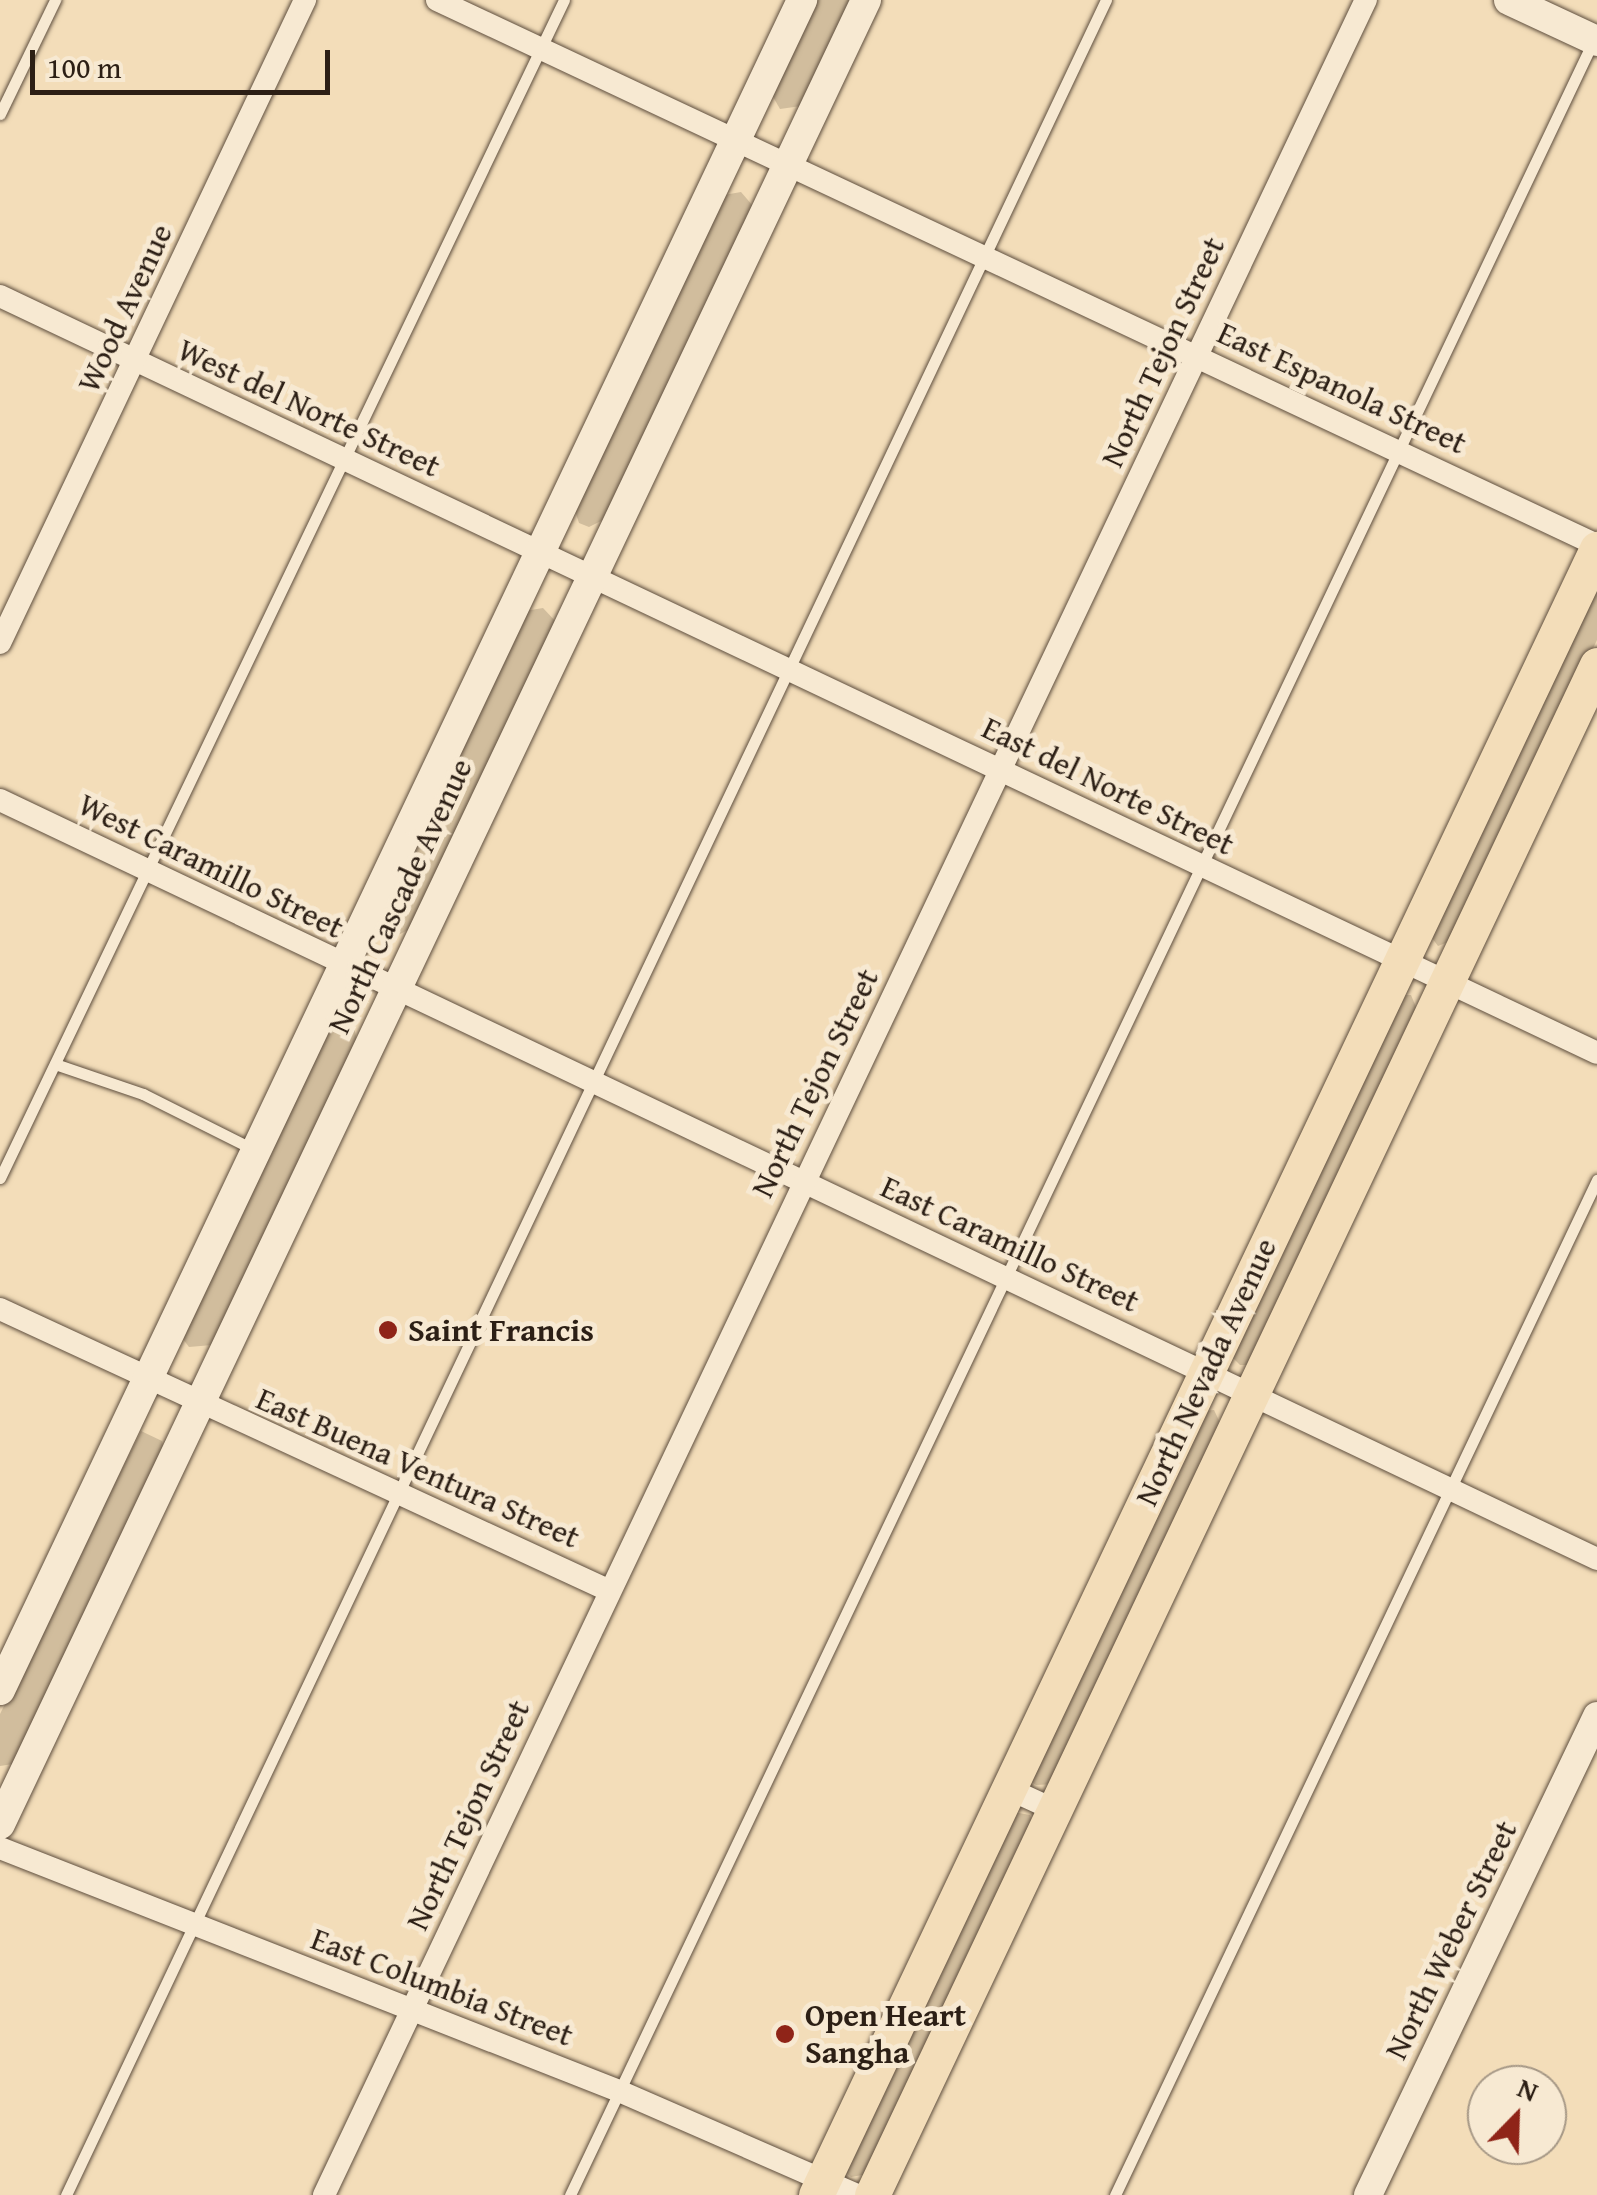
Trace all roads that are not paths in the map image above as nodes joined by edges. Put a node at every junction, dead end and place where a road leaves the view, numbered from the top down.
1 (55, 0) edge
2 (305, 0) edge
3 (437, 0) edge
4 (564, 0) edge
5 (802, 0) edge
6 (866, 0) edge
7 (1106, 0) edge
8 (1366, 0) edge
9 (1508, 0) edge
10 (1596, 38) edge
11 (541, 49) junction
12 (0, 114) edge
13 (737, 138) junction
14 (788, 162) junction
15 (984, 256) junction
16 (0, 296) edge
17 (1197, 356) junction
18 (136, 361) junction
19 (1398, 450) junction
20 (344, 459) junction
21 (1597, 547) edge
22 (539, 554) junction
23 (590, 579) junction
24 (0, 642) edge
25 (1597, 664) edge
26 (785, 670) junction
27 (1001, 770) junction
28 (0, 800) edge
29 (1200, 865) junction
30 (147, 869) junction
31 (1401, 962) junction
32 (344, 966) junction
33 (1448, 983) junction
34 (394, 989) junction
35 (1597, 1053) edge
36 (55, 1064) junction
37 (593, 1083) junction
38 (257, 1151) junction
39 (0, 1178) edge
40 (1597, 1180) edge
41 (804, 1182) junction
42 (1004, 1277) junction
43 (0, 1308) edge
44 (1205, 1373) junction
45 (148, 1379) junction
46 (1252, 1396) junction
47 (199, 1405) junction
48 (1448, 1489) junction
49 (397, 1494) junction
50 (1597, 1560) edge
51 (610, 1591) junction
52 (0, 1690) edge
53 (1597, 1716) edge
54 (1009, 1789) junction
55 (1055, 1810) junction
56 (3, 1811) edge
57 (0, 1848) edge
58 (192, 1924) junction
59 (412, 2008) junction
60 (619, 2091) junction
61 (820, 2188) edge
62 (66, 2195) edge
63 (324, 2195) edge
64 (570, 2195) edge
65 (857, 2195) edge
66 (872, 2195) edge
67 (1116, 2195) edge
68 (1368, 2195) edge

1 - 12 lane
2 - 18 street, Wood Avenue
3 - 11 street, East Espanola Street
4 - 11 lane
5 - 13 main road, North Cascade Avenue
6 - 14 main road, North Cascade Avenue
7 - 15 lane
8 - 17 street, North Tejon Street
9 - 10 main road
10 - 19 lane
11 - 13 street, East Espanola Street
11 - 20 lane
13 - 14 street, East Espanola Street
13 - 22 main road, North Cascade Avenue
14 - 15 street, East Espanola Street
14 - 23 main road, North Cascade Avenue
15 - 17 street, East Espanola Street
15 - 26 lane
16 - 18 street, West del Norte Street
17 - 19 street, East Espanola Street
17 - 27 street, North Tejon Street
18 - 20 street, West del Norte Street
18 - 24 street, Wood Avenue
19 - 21 street, East Espanola Street
19 - 29 lane
20 - 22 street, West del Norte Street
20 - 30 lane
21 - 31 main road, North Nevada Avenue
22 - 23 street, West del Norte Street
22 - 32 main road, North Cascade Avenue
23 - 26 street, East del Norte Street
23 - 34 main road, North Cascade Avenue
25 - 33 main road, North Nevada Avenue
26 - 27 street, East del Norte Street
26 - 37 lane
27 - 29 street, East del Norte Street
27 - 41 street, North Tejon Street
28 - 30 street, West Caramillo Street
29 - 31 street, East del Norte Street
29 - 42 lane
30 - 32 street, West Caramillo Street
30 - 36 lane
31 - 33 street, East del Norte Street
31 - 44 main road, North Nevada Avenue
32 - 34 street, West Caramillo Street
32 - 38 main road, North Cascade Avenue
33 - 35 street, East del Norte Street
33 - 46 main road, North Nevada Avenue
34 - 37 street, East Caramillo Street
34 - 47 main road, North Cascade Avenue
36 - 38 lane
36 - 39 lane
37 - 41 street, East Caramillo Street
37 - 49 lane
38 - 45 main road, North Cascade Avenue
40 - 48 lane
41 - 42 street, East Caramillo Street
41 - 51 street, North Tejon Street
42 - 44 street, East Caramillo Street
42 - 60 lane
43 - 45 street, East Buena Ventura Street
44 - 46 street, East Caramillo Street
44 - 54 main road, North Nevada Avenue
45 - 47 street, East Buena Ventura Street
45 - 52 main road, North Cascade Avenue
46 - 48 street, East Caramillo Street
46 - 55 main road, North Nevada Avenue
47 - 49 street, East Buena Ventura Street
47 - 56 main road, North Cascade Avenue
48 - 50 street, East Caramillo Street
48 - 67 lane
49 - 51 street, East Buena Ventura Street
49 - 58 lane
51 - 59 street, North Tejon Street
53 - 68 street, North Weber Street
54 - 55 street
54 - 61 main road, North Nevada Avenue
55 - 66 main road, North Nevada Avenue
57 - 58 street, East Columbia Street
58 - 59 street, East Columbia Street
58 - 62 lane
59 - 60 street, East Columbia Street
59 - 63 street, North Tejon Street
60 - 61 street, East Columbia Street
60 - 64 lane
61 - 65 street, East Columbia Street

